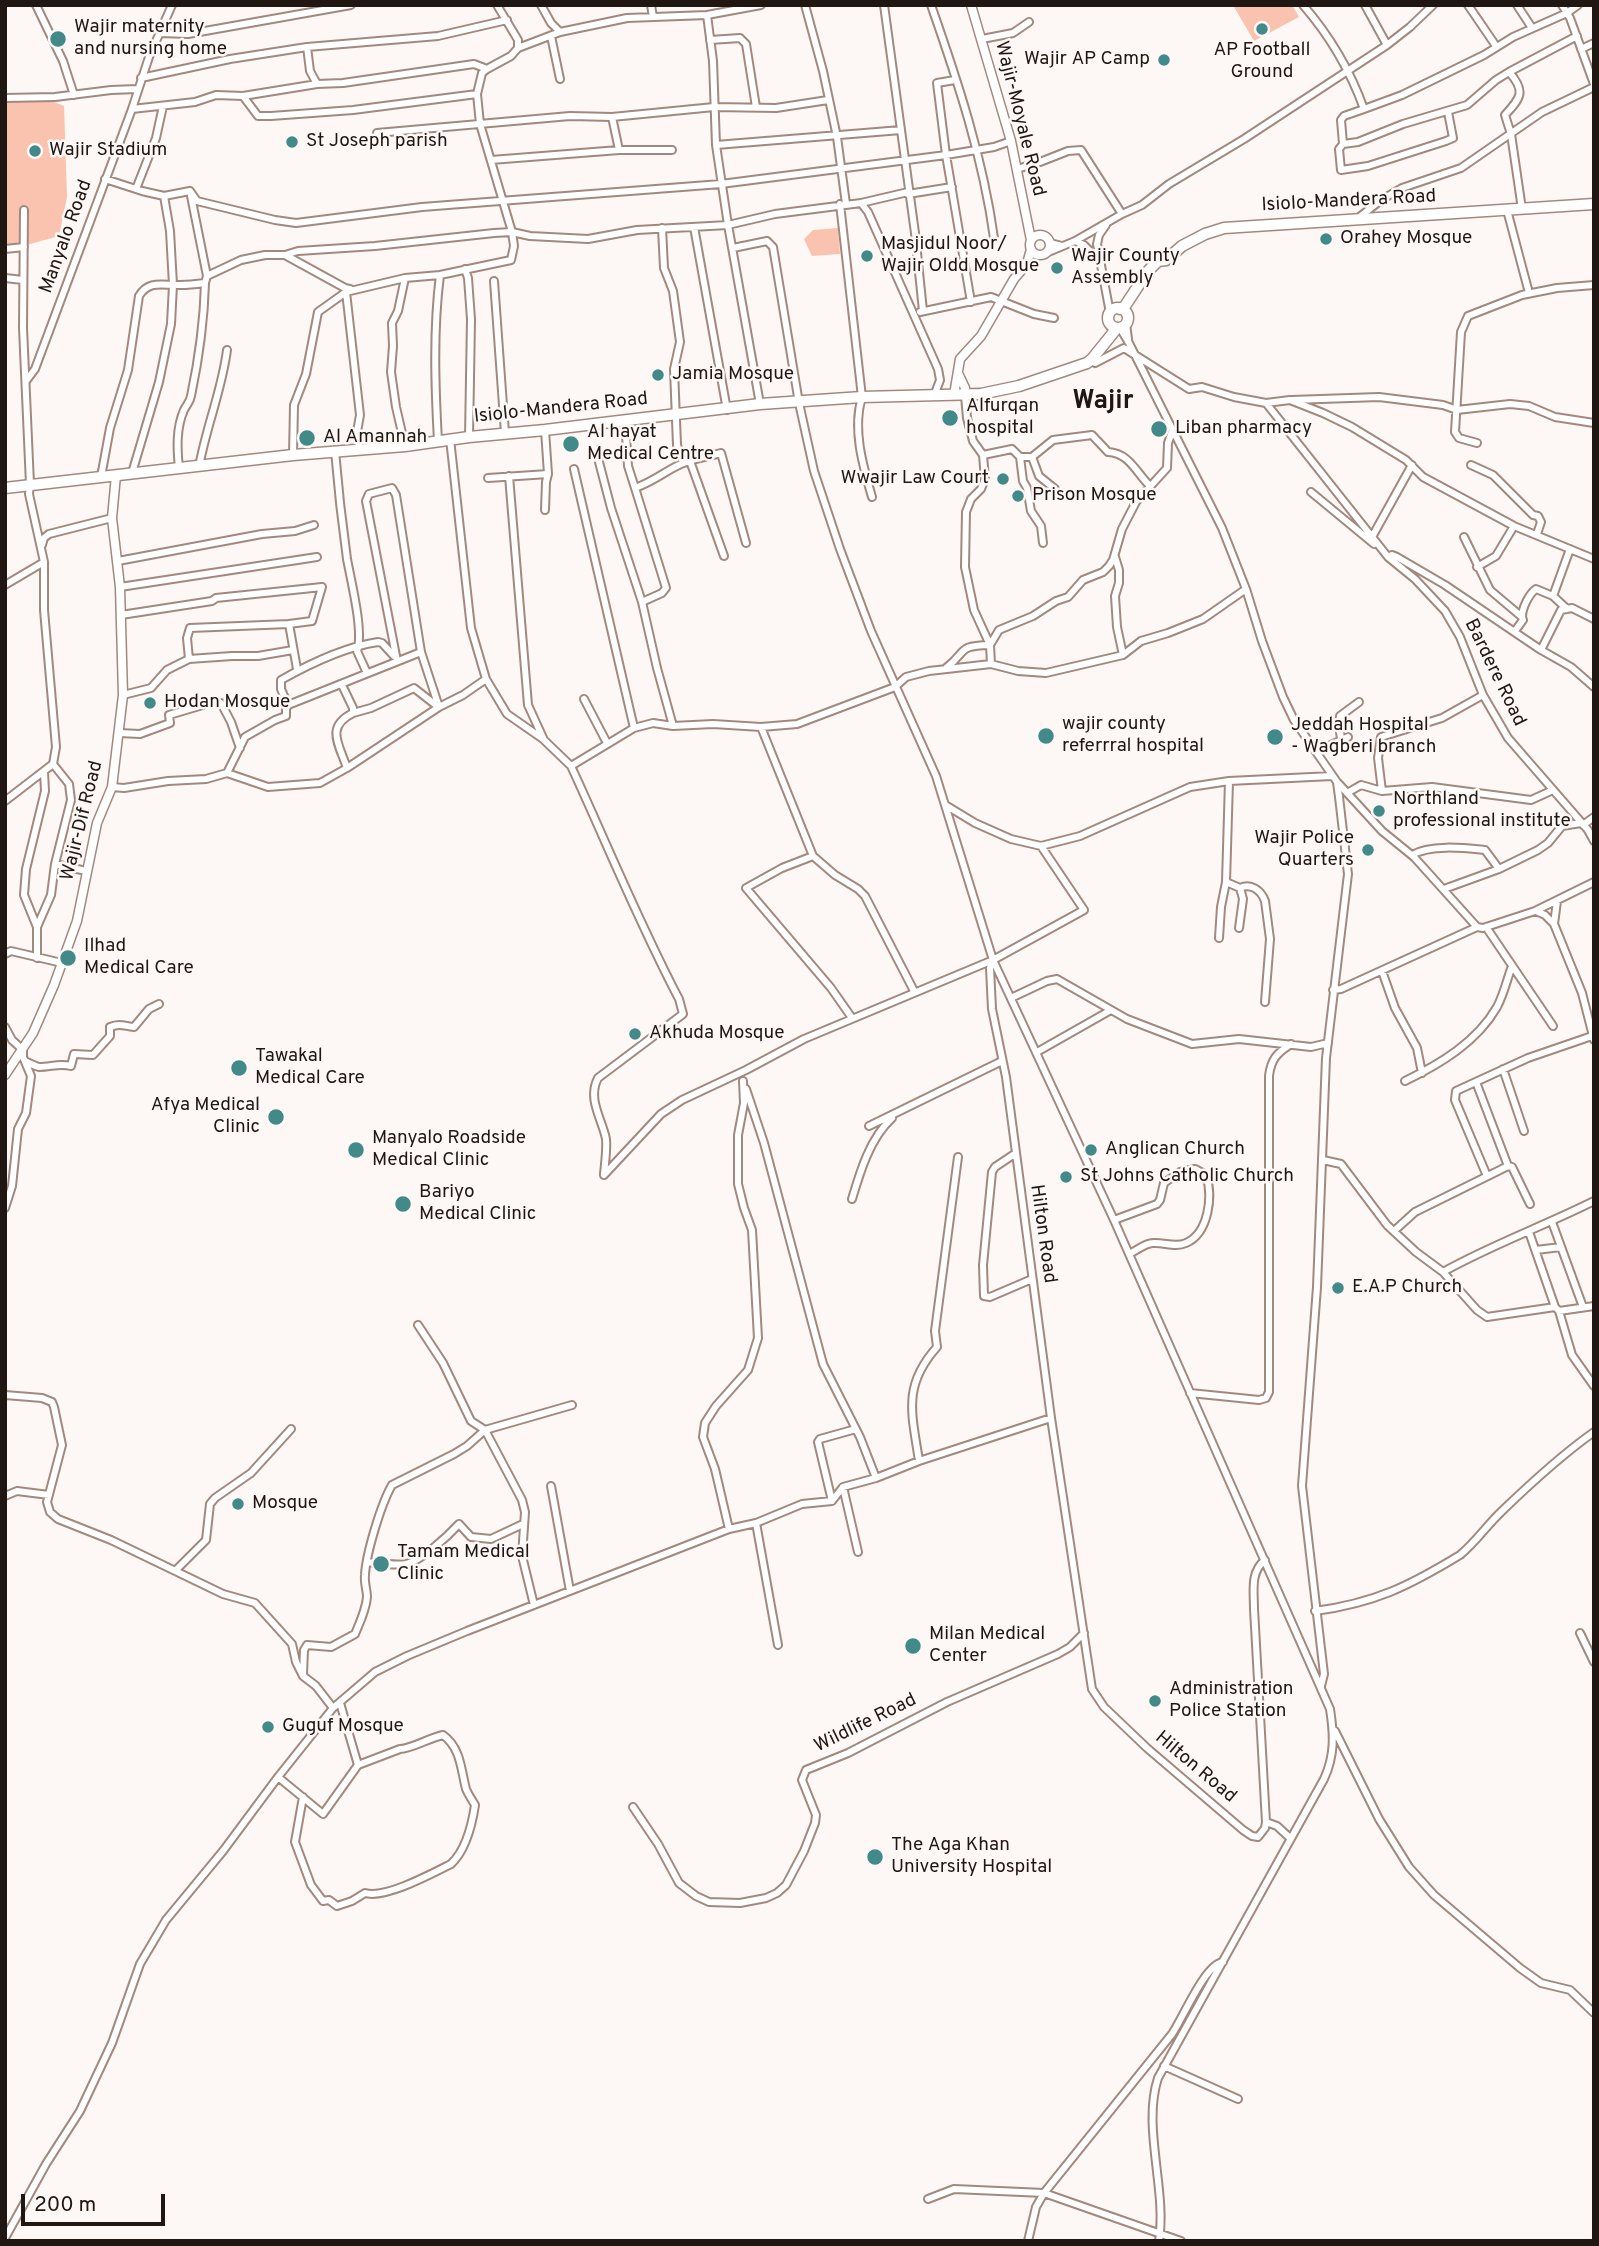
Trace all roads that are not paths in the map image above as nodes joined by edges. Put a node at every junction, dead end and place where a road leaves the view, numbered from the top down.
1 (36, 5) edge
2 (172, 5) edge
3 (351, 5) edge
4 (497, 5) edge
5 (541, 5) edge
6 (651, 5) edge
7 (761, 5) edge
8 (805, 5) edge
9 (884, 5) edge
10 (931, 5) edge
11 (1303, 5) edge
12 (1365, 5) edge
13 (1433, 5) edge
14 (1468, 5) edge
15 (1517, 5) edge
16 (1562, 5) edge
17 (1578, 5) edge
18 (973, 6) edge
19 (1567, 13) junction
20 (707, 15) junction
21 (653, 17) junction
22 (507, 20) junction
23 (1029, 22) dead end
24 (1532, 28) junction
25 (560, 32) junction
26 (160, 33) junction
27 (551, 36) junction
28 (1577, 36) junction
29 (982, 39) junction
30 (710, 40) junction
31 (1594, 43) edge
32 (1387, 45) junction
33 (1496, 46) junction
34 (307, 47) junction
35 (518, 48) junction
36 (1581, 49) junction
37 (488, 69) junction
38 (1348, 69) junction
39 (1509, 72) junction
40 (141, 78) junction
41 (560, 79) dead end
42 (956, 80) junction
43 (317, 84) junction
44 (1594, 86) edge
45 (137, 89) junction
46 (477, 94) junction
47 (75, 95) junction
48 (243, 96) junction
49 (5, 98) edge
50 (828, 100) junction
51 (163, 106) junction
52 (715, 107) junction
53 (756, 107) junction
54 (132, 109) junction
55 (1364, 109) junction
56 (1448, 112) junction
57 (612, 117) junction
58 (480, 124) junction
59 (901, 130) junction
60 (377, 133) dead end
61 (1511, 134) junction
62 (837, 136) junction
63 (1011, 141) junction
64 (1343, 144) junction
65 (716, 145) junction
66 (619, 150) junction
67 (672, 150) dead end
68 (977, 150) junction
69 (946, 155) junction
70 (492, 160) junction
71 (905, 160) junction
72 (841, 168) junction
73 (1017, 169) junction
74 (105, 179) junction
75 (722, 184) junction
76 (952, 187) junction
77 (136, 189) junction
78 (190, 191) junction
79 (908, 193) junction
80 (164, 196) junction
81 (504, 200) junction
82 (861, 203) junction
83 (843, 204) junction
84 (1594, 204) edge
85 (1522, 209) junction
86 (24, 210) dead end
87 (1507, 210) junction
88 (1122, 214) junction
89 (1028, 220) junction
90 (1355, 220) junction
91 (1107, 223) junction
92 (728, 225) junction
93 (694, 227) junction
94 (662, 228) junction
95 (512, 232) junction
96 (994, 238) dead end
97 (1047, 239) junction
98 (1075, 241) junction
99 (1031, 245) junction
100 (1062, 246) junction
101 (23, 247) junction
102 (5, 248) edge
103 (733, 248) junction
104 (1043, 254) junction
105 (285, 255) junction
106 (1098, 260) junction
107 (1027, 264) junction
108 (465, 269) junction
109 (440, 275) junction
110 (5, 278) edge
111 (405, 278) junction
112 (206, 279) junction
113 (23, 280) junction
114 (494, 281) dead end
115 (173, 285) junction
116 (1594, 285) edge
117 (360, 289) junction
118 (346, 292) junction
119 (1529, 293) junction
120 (1002, 300) junction
121 (971, 302) junction
122 (923, 311) junction
123 (914, 313) junction
124 (1054, 318) dead end
125 (1118, 318) junction
126 (227, 350) dead end
127 (1136, 357) junction
128 (1093, 359) junction
129 (958, 373) junction
130 (25, 383) junction
131 (954, 395) junction
132 (934, 396) junction
133 (965, 396) junction
134 (862, 397) junction
135 (1290, 400) junction
136 (799, 403) junction
137 (1266, 403) junction
138 (760, 404) junction
139 (727, 410) junction
140 (1457, 410) junction
141 (677, 413) junction
142 (625, 420) junction
143 (1594, 423) edge
144 (1173, 429) junction
145 (545, 430) junction
146 (505, 433) junction
147 (469, 437) junction
148 (450, 439) junction
149 (438, 441) junction
150 (1477, 443) dead end
151 (405, 446) junction
152 (335, 451) junction
153 (360, 451) junction
154 (293, 454) junction
155 (983, 455) junction
156 (1020, 457) junction
157 (1032, 457) junction
158 (599, 462) dead end
159 (686, 462) junction
160 (1412, 465) junction
161 (1471, 465) dead end
162 (199, 467) junction
163 (179, 468) junction
164 (574, 469) dead end
165 (132, 473) junction
166 (548, 474) junction
167 (116, 475) junction
168 (509, 476) junction
169 (101, 477) junction
170 (488, 478) dead end
171 (30, 484) junction
172 (1149, 485) junction
173 (5, 488) edge
174 (635, 488) junction
175 (1055, 489) dead end
176 (1311, 492) dead end
177 (872, 497) dead end
178 (545, 510) dead end
179 (112, 518) junction
180 (314, 525) dead end
181 (1514, 526) junction
182 (1537, 534) junction
183 (1372, 537) junction
184 (1464, 537) dead end
185 (746, 543) dead end
186 (1043, 543) dead end
187 (41, 547) junction
188 (1570, 549) junction
189 (1114, 555) junction
190 (724, 556) dead end
191 (317, 557) dead end
192 (1387, 557) junction
193 (1594, 559) edge
194 (118, 561) junction
195 (44, 562) junction
196 (1477, 567) junction
197 (5, 584) edge
198 (120, 587) junction
199 (1247, 589) junction
200 (1553, 596) junction
201 (642, 602) junction
202 (1567, 609) junction
203 (121, 614) junction
204 (1522, 617) junction
205 (1594, 619) edge
206 (289, 624) junction
207 (1515, 631) junction
208 (990, 645) junction
209 (359, 646) junction
210 (293, 650) junction
211 (1541, 650) junction
212 (421, 652) junction
213 (1123, 655) junction
214 (189, 659) junction
215 (397, 661) junction
216 (991, 664) junction
217 (945, 669) junction
218 (298, 670) junction
219 (367, 673) junction
220 (486, 679) junction
221 (342, 685) junction
222 (1593, 686) edge
223 (895, 687) junction
224 (123, 695) junction
225 (1483, 695) junction
226 (584, 699) dead end
227 (1359, 702) dead end
228 (288, 705) junction
229 (439, 707) junction
230 (353, 713) junction
231 (673, 726) junction
232 (761, 727) junction
233 (634, 728) junction
234 (119, 733) junction
235 (544, 740) junction
236 (607, 743) junction
237 (240, 748) junction
238 (1315, 752) junction
239 (53, 764) junction
240 (570, 766) junction
241 (348, 768) junction
242 (44, 772) junction
243 (227, 773) junction
244 (1335, 779) junction
245 (1229, 781) junction
246 (112, 787) junction
247 (1553, 790) junction
248 (1382, 791) junction
249 (1348, 793) junction
250 (5, 801) edge
251 (947, 806) junction
252 (1594, 817) edge
253 (1582, 824) junction
254 (1594, 841) edge
255 (1041, 846) junction
256 (1412, 855) junction
257 (813, 856) junction
258 (55, 864) junction
259 (1499, 869) junction
260 (86, 871) junction
261 (1226, 882) junction
262 (1594, 882) edge
263 (1240, 888) junction
264 (1444, 889) junction
265 (1557, 901) junction
266 (1536, 911) junction
267 (1554, 924) junction
268 (37, 927) junction
269 (1477, 927) junction
270 (1486, 927) junction
271 (1239, 928) dead end
272 (1219, 938) dead end
273 (5, 954) edge
274 (37, 958) junction
275 (993, 960) junction
276 (62, 962) junction
277 (1512, 966) junction
278 (1382, 971) junction
279 (1333, 990) junction
280 (914, 991) junction
281 (1011, 998) junction
282 (1265, 1002) dead end
283 (159, 1004) dead end
284 (1111, 1010) junction
285 (852, 1018) junction
286 (1553, 1026) dead end
287 (5, 1027) edge
288 (1593, 1038) edge
289 (1328, 1043) junction
290 (1291, 1045) junction
291 (1311, 1047) junction
292 (23, 1050) junction
293 (1037, 1052) junction
294 (1326, 1058) junction
295 (1002, 1061) junction
296 (27, 1062) junction
297 (1503, 1069) junction
298 (7, 1070) edge
299 (746, 1070) junction
300 (1422, 1073) junction
301 (1405, 1080) dead end
302 (743, 1081) junction
303 (1476, 1082) junction
304 (898, 1112) junction
305 (869, 1126) dead end
306 (1524, 1131) dead end
307 (1016, 1153) junction
308 (958, 1157) dead end
309 (1323, 1160) junction
310 (1508, 1166) junction
311 (1487, 1176) junction
312 (852, 1199) dead end
313 (1594, 1201) edge
314 (1530, 1204) dead end
315 (5, 1208) edge
316 (1114, 1220) junction
317 (1552, 1222) junction
318 (1394, 1231) junction
319 (1529, 1232) junction
320 (1561, 1247) junction
321 (1536, 1250) junction
322 (1129, 1254) junction
323 (1443, 1272) junction
324 (1032, 1279) junction
325 (1594, 1306) edge
326 (1583, 1307) junction
327 (1557, 1309) junction
328 (418, 1325) dead end
329 (1594, 1386) edge
330 (1190, 1393) junction
331 (5, 1395) edge
332 (572, 1405) dead end
333 (1051, 1418) junction
334 (291, 1429) dead end
335 (856, 1429) junction
336 (485, 1430) junction
337 (1594, 1432) edge
338 (919, 1461) junction
339 (876, 1478) junction
340 (551, 1486) dead end
341 (843, 1487) junction
342 (49, 1494) junction
343 (5, 1496) edge
344 (832, 1501) junction
345 (756, 1523) junction
346 (523, 1524) junction
347 (729, 1529) junction
348 (858, 1552) dead end
349 (1265, 1560) junction
350 (367, 1562) junction
351 (175, 1571) junction
352 (570, 1591) junction
353 (534, 1605) junction
354 (1315, 1611) junction
355 (1084, 1633) junction
356 (1580, 1633) dead end
357 (778, 1645) dead end
358 (1594, 1662) edge
359 (303, 1676) junction
360 (1321, 1686) junction
361 (340, 1703) junction
362 (333, 1708) junction
363 (1332, 1726) junction
364 (358, 1765) junction
365 (278, 1777) junction
366 (303, 1797) junction
367 (633, 1807) dead end
368 (1266, 1822) junction
369 (1290, 1838) junction
370 (1223, 1962) junction
371 (1594, 2013) edge
372 (1164, 2066) junction
373 (1238, 2099) dead end
374 (1044, 2193) junction
375 (928, 2199) dead end
376 (5, 2238) edge
377 (1159, 2238) edge
378 (1028, 2241) edge
379 (1181, 2241) edge

1 - 47 street
2 - 26 street, Manyalo Road
3 - 26 street
4 - 22 street
5 - 25 street
6 - 21 street
7 - 20 street
8 - 50 street
9 - 59 street
10 - 42 street
11 - 38 street
12 - 32 street
13 - 32 street
14 - 33 street
15 - 24 street
16 - 19 street
17 - 19 street
18 - 29 main road, Wajir-Moyale Road
19 - 24 street
19 - 28 street
20 - 21 street
20 - 30 street
21 - 25 street
22 - 34 street
22 - 35 street
23 - 29 street
24 - 33 street
25 - 27 street
26 - 40 street, Manyalo Road
27 - 35 street
27 - 41 street
28 - 36 street
28 - 39 street
29 - 63 main road, Wajir-Moyale Road
30 - 52 street
30 - 53 street
31 - 36 street
32 - 38 street
33 - 55 street
34 - 40 street
34 - 43 street
35 - 37 street
36 - 44 street
37 - 43 street
37 - 46 street
38 - 55 street
38 - 88 street
39 - 56 street
39 - 61 street
40 - 45 street, Manyalo Road
42 - 68 street
42 - 69 street
43 - 48 street
44 - 61 street
45 - 47 street
45 - 54 street, Manyalo Road
46 - 48 street
46 - 58 street
47 - 49 street
48 - 51 street
50 - 53 street
50 - 62 street
51 - 54 street
51 - 77 street
52 - 53 street
52 - 57 street
52 - 65 street
54 - 74 street, Manyalo Road
55 - 64 street
56 - 64 street
56 - 64 street
57 - 58 street
57 - 66 street
58 - 60 street
58 - 70 street
59 - 62 street
59 - 71 street
61 - 85 street
61 - 90 street
62 - 65 street
62 - 72 street
63 - 68 street
63 - 73 main road, Wajir-Moyale Road
65 - 75 street
66 - 67 street
66 - 70 street
68 - 69 street
68 - 96 street
69 - 71 street
69 - 76 street
70 - 81 street
71 - 72 street
71 - 79 street
72 - 75 street
72 - 83 street
73 - 88 street
73 - 89 main road, Wajir-Moyale Road
74 - 77 street
74 - 130 street, Manyalo Road
75 - 81 street
75 - 92 street
76 - 79 street
76 - 121 street
77 - 80 street
78 - 80 street
78 - 81 street
78 - 112 street
79 - 82 street
79 - 122 street
80 - 115 street
81 - 95 street
82 - 83 street
82 - 123 street
83 - 92 street
83 - 134 street
84 - 85 highway, Isiolo-Mandera Road
85 - 87 highway, Isiolo-Mandera Road
86 - 101 street
87 - 90 highway, Isiolo-Mandera Road
87 - 119 street
88 - 91 street
89 - 97 main road, Wajir-Moyale Road
89 - 99 main road
90 - 125 highway, Isiolo-Mandera Road
91 - 98 street
91 - 106 street
92 - 93 street
92 - 103 street
93 - 94 street
93 - 139 street
94 - 95 street
94 - 141 street
95 - 105 street
95 - 108 street
97 - 99 main road
97 - 100 street
97 - 104 main road
98 - 100 street
98 - 106 street
99 - 104 main road
99 - 107 main road
100 - 104 street
101 - 102 street
101 - 113 street
103 - 136 street
103 - 138 street
104 - 107 main road
105 - 112 street
105 - 117 street
106 - 125 street
107 - 120 main road
108 - 109 street
108 - 147 street
109 - 111 street
109 - 149 street
110 - 113 street
111 - 117 street
111 - 151 street
112 - 115 street
112 - 163 street
113 - 130 street
114 - 146 street
115 - 165 street
115 - 169 street
116 - 119 street
117 - 118 street
118 - 153 street
118 - 154 street
119 - 140 street
120 - 121 street
120 - 124 street
120 - 129 main road
121 - 122 street
122 - 123 street
123 - 132 street
125 - 127 street
125 - 128 highway, Isiolo-Mandera Road
126 - 162 street
127 - 128 street
127 - 137 street
127 - 144 street
128 - 133 highway, Isiolo-Mandera Road
129 - 131 main road
129 - 133 main road
130 - 171 street
131 - 132 highway, Isiolo-Mandera Road
131 - 133 highway, Isiolo-Mandera Road
132 - 134 highway, Isiolo-Mandera Road
133 - 155 street
134 - 136 highway, Isiolo-Mandera Road
134 - 177 street
135 - 137 street
135 - 140 street
135 - 160 street
136 - 138 highway, Isiolo-Mandera Road
136 - 223 street
137 - 183 street
138 - 139 highway, Isiolo-Mandera Road
139 - 141 highway, Isiolo-Mandera Road
140 - 143 street
140 - 150 street
141 - 142 highway, Isiolo-Mandera Road
141 - 159 street
142 - 145 highway, Isiolo-Mandera Road
142 - 174 street
144 - 172 street
144 - 199 street
145 - 146 highway, Isiolo-Mandera Road
145 - 166 street
146 - 147 highway, Isiolo-Mandera Road
147 - 148 highway, Isiolo-Mandera Road
148 - 149 highway, Isiolo-Mandera Road
148 - 220 street
149 - 151 highway, Isiolo-Mandera Road
151 - 153 highway, Isiolo-Mandera Road
152 - 153 highway, Isiolo-Mandera Road
152 - 154 highway, Isiolo-Mandera Road
152 - 209 street
154 - 162 highway, Isiolo-Mandera Road
155 - 156 street
155 - 208 street
156 - 157 street
156 - 186 street
157 - 172 street
157 - 175 street
158 - 201 street
159 - 174 street
159 - 185 street
159 - 190 street
160 - 181 street
160 - 183 street
161 - 182 street
162 - 163 highway, Isiolo-Mandera Road
163 - 165 highway, Isiolo-Mandera Road
164 - 233 street
165 - 167 highway, Isiolo-Mandera Road
166 - 168 street
166 - 178 street
167 - 169 highway, Isiolo-Mandera Road
167 - 179 main road, Wajir-Dif Road
168 - 170 street
168 - 235 street
169 - 171 highway, Isiolo-Mandera Road
171 - 173 highway, Isiolo-Mandera Road
171 - 187 street
172 - 189 street
174 - 201 street
176 - 192 street
179 - 187 street
179 - 194 main road, Wajir-Dif Road
180 - 194 street
181 - 182 street
181 - 196 street
182 - 188 street
183 - 192 street
184 - 196 street
187 - 195 street
188 - 193 street
188 - 200 street
189 - 208 street
189 - 213 street
191 - 198 street
192 - 207 street
192 - 225 street, Bardere Road
194 - 198 main road, Wajir-Dif Road
195 - 197 street
195 - 239 street
196 - 204 street
198 - 203 main road, Wajir-Dif Road
199 - 213 street
199 - 238 street
200 - 202 street
200 - 204 street
201 - 231 street
202 - 205 street
202 - 211 street
203 - 206 street
203 - 224 main road, Wajir-Dif Road
204 - 207 street
206 - 210 street
206 - 214 street
207 - 211 street
208 - 216 street
208 - 217 street
209 - 215 street
209 - 218 street
209 - 219 street
210 - 214 street
210 - 218 street
211 - 222 street
212 - 215 street
212 - 215 street
212 - 229 street
213 - 216 street
214 - 224 street
215 - 219 street
216 - 217 street
217 - 223 street
218 - 228 street
219 - 221 street
220 - 229 street
220 - 235 street
221 - 228 street
221 - 230 street
223 - 232 street
223 - 251 street
224 - 234 main road, Wajir-Dif Road
225 - 247 street, Bardere Road
225 - 248 street
226 - 236 street
227 - 238 street
228 - 237 street
229 - 230 street
229 - 241 street
230 - 241 street
231 - 232 street
231 - 233 street
232 - 257 street
233 - 236 street
234 - 237 street
234 - 246 main road, Wajir-Dif Road
235 - 240 street
236 - 240 street
237 - 243 street
238 - 244 street
239 - 242 street
239 - 258 street
240 - 299 street
241 - 243 street
242 - 250 street
242 - 268 street
243 - 246 street
244 - 245 street
244 - 249 street
244 - 279 street
245 - 255 street
245 - 261 street
246 - 260 main road, Wajir-Dif Road
247 - 248 street
247 - 253 street, Bardere Road
248 - 249 street
249 - 256 street
251 - 255 street
251 - 275 street
252 - 253 street
253 - 254 street, Bardere Road
253 - 259 street
255 - 275 street
256 - 259 street
256 - 264 street
257 - 280 street
257 - 285 street
258 - 260 street
258 - 268 street
259 - 264 street
260 - 276 main road, Wajir-Dif Road
261 - 263 street
261 - 272 street
262 - 265 street
263 - 271 street
263 - 282 street
264 - 269 street
265 - 266 street
265 - 267 street
266 - 267 street
266 - 270 street
267 - 288 street
268 - 274 street
269 - 270 street
269 - 278 street
270 - 277 street
273 - 274 street
274 - 276 street
275 - 280 street
275 - 281 street
275 - 295 street, Hilton Road
276 - 292 main road, Wajir-Dif Road
277 - 286 street
277 - 300 street
278 - 279 street
278 - 300 street
279 - 289 street
280 - 285 street
281 - 284 street
281 - 293 street
283 - 296 street
284 - 290 street
284 - 293 street
285 - 299 street
287 - 292 street
288 - 297 street
289 - 291 street
289 - 294 street
290 - 291 street
290 - 330 street
291 - 294 street
292 - 296 street
292 - 298 main road, Wajir-Dif Road
293 - 316 street
294 - 309 street
295 - 304 street
295 - 307 street, Hilton Road
296 - 315 street
297 - 303 street
297 - 306 street
299 - 302 street
300 - 301 street
302 - 335 street
302 - 347 street
303 - 310 street
303 - 311 street
304 - 305 street
304 - 312 street
307 - 324 street, Hilton Road
307 - 324 street
308 - 338 street
309 - 318 street
309 - 354 street
310 - 311 street
310 - 314 street
311 - 318 street
313 - 317 street
316 - 322 street
316 - 322 street
317 - 319 street
317 - 320 street
318 - 323 street
319 - 321 street
319 - 323 street
320 - 321 street
320 - 326 street
321 - 327 street
322 - 330 street
323 - 327 street
324 - 333 street, Hilton Road
325 - 326 street
326 - 327 street
327 - 329 street
328 - 336 street
330 - 349 street
331 - 342 street
332 - 336 street
333 - 338 street
333 - 355 street, Hilton Road
334 - 351 street
335 - 339 street
335 - 344 street
336 - 346 street
336 - 350 street
337 - 354 street
338 - 339 street
339 - 341 street
340 - 352 street
341 - 344 street
341 - 348 street
342 - 343 street
342 - 351 street
344 - 345 street
345 - 347 street
345 - 357 street
346 - 350 street
346 - 353 street
347 - 352 street
349 - 360 street
349 - 368 street
350 - 359 street
351 - 359 street
352 - 353 street
353 - 361 street
354 - 360 street
355 - 367 street, Wildlife Road
355 - 368 street, Hilton Road
356 - 358 street
359 - 362 street
360 - 363 street
361 - 362 street
361 - 364 street
362 - 365 street
363 - 369 street
363 - 371 street
364 - 366 street
364 - 366 street
365 - 366 street
365 - 376 street
368 - 369 street
369 - 370 street
370 - 372 street
370 - 374 street
372 - 373 street
372 - 377 street
374 - 375 street
374 - 377 street
374 - 378 street
377 - 379 street

